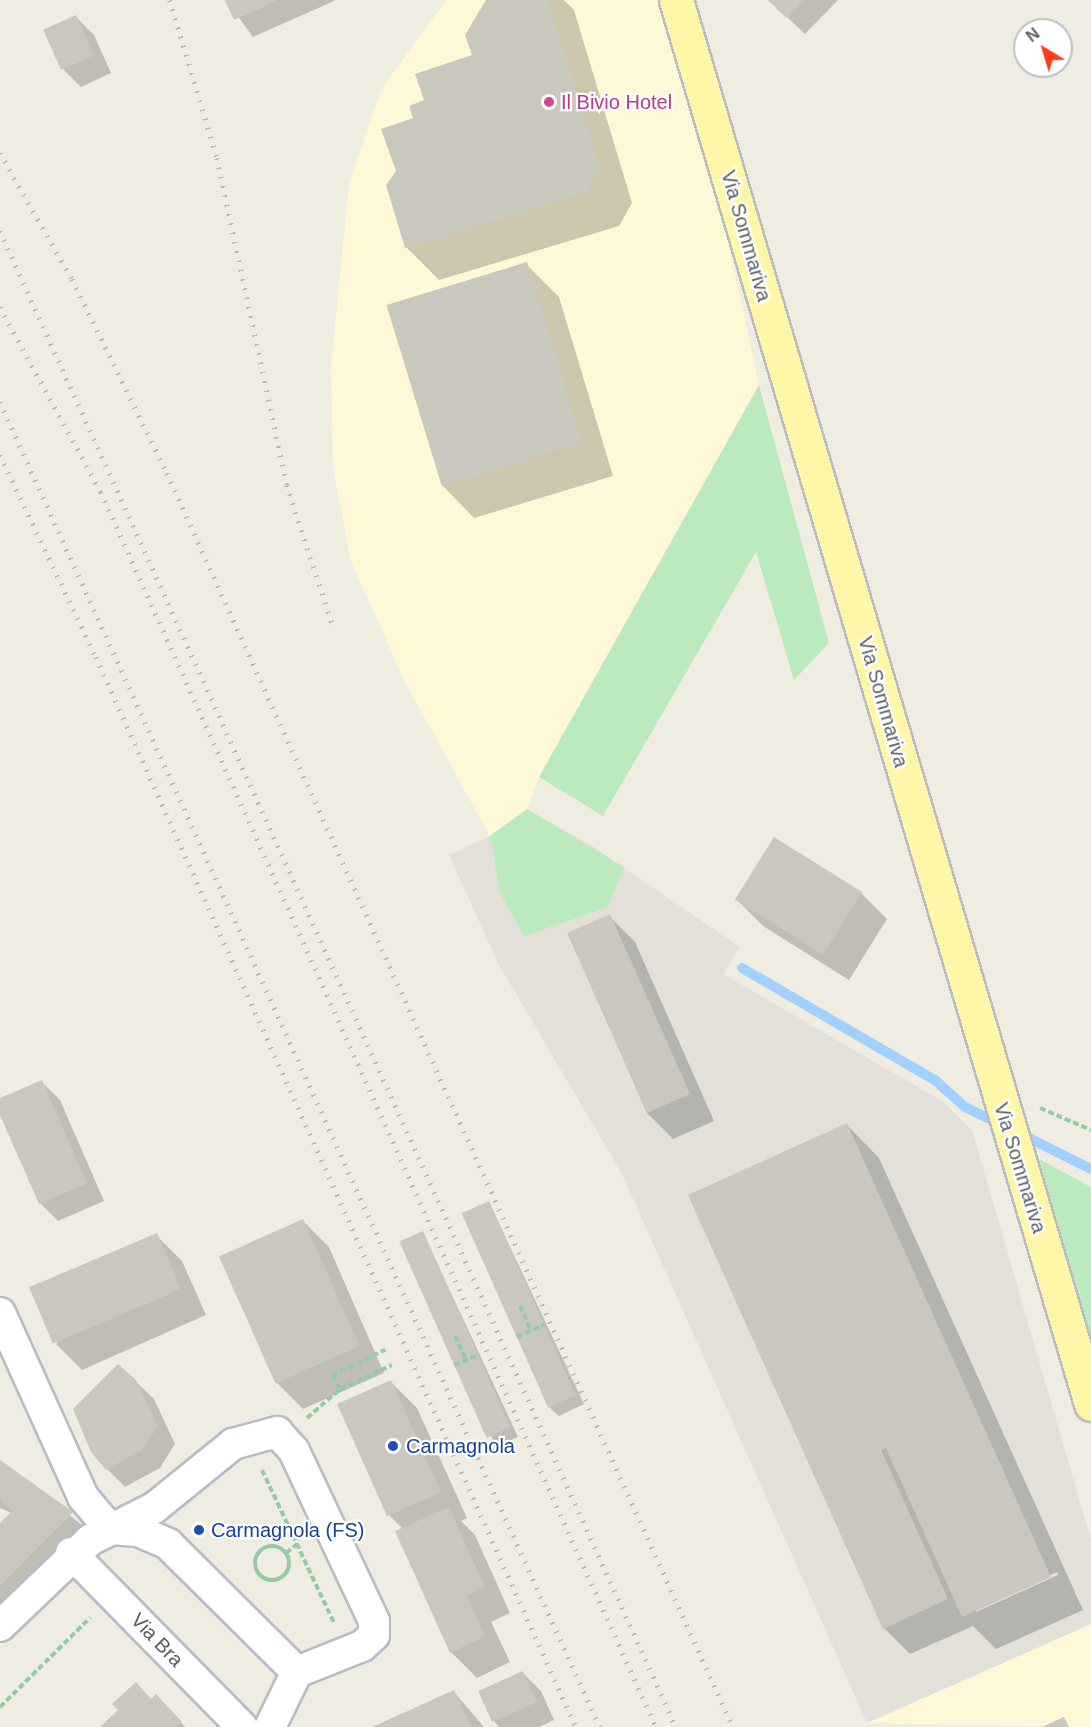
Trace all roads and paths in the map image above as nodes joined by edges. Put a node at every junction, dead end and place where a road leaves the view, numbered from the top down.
1 (676, 0) edge
2 (1000, 1101) junction
3 (1091, 1130) edge
4 (520, 1306) dead end
5 (544, 1324) dead end
6 (2, 1328) edge
7 (531, 1331) junction
8 (455, 1336) dead end
9 (517, 1337) dead end
10 (385, 1350) dead end
11 (479, 1354) dead end
12 (466, 1360) junction
13 (392, 1365) dead end
14 (454, 1365) dead end
15 (1091, 1404) edge
16 (258, 1462) dead end
17 (110, 1529) junction
18 (297, 1544) junction
19 (71, 1553) junction
20 (286, 1553) junction
21 (0, 1626) edge
22 (326, 1629) dead end
23 (297, 1672) junction
24 (242, 1727) edge
25 (270, 1727) edge

1 - 2 main road, Via Sommariva
2 - 3 path
2 - 15 main road, Via Sommariva
4 - 7 path
5 - 7 path
6 - 17 street
7 - 9 path
8 - 12 path
10 - 13 path
11 - 12 path
12 - 14 path
16 - 18 path
17 - 19 street
17 - 23 street
17 - 23 street
18 - 20 path
18 - 22 path
19 - 21 street
19 - 24 street, Via Bra
20 - 20 path
23 - 25 street

